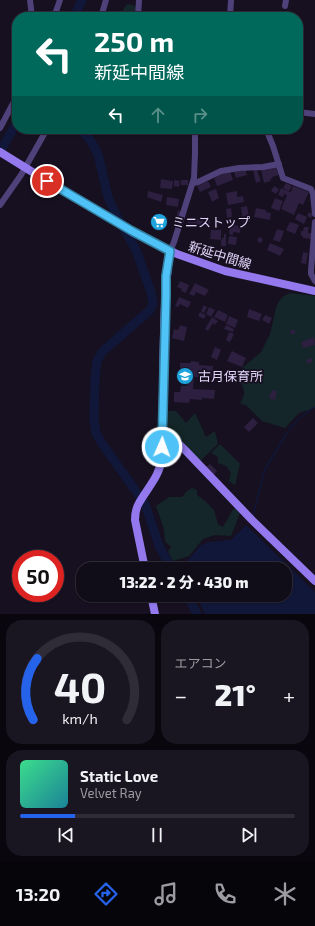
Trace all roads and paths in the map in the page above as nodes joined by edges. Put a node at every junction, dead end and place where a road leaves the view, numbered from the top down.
1 (30, 0) edge
2 (60, 0) edge
3 (106, 0) edge
4 (139, 0) edge
5 (231, 0) edge
6 (31, 12) edge
7 (56, 12) edge
8 (102, 12) edge
9 (138, 12) edge
10 (230, 12) edge
11 (12, 105) edge
12 (303, 113) edge
13 (315, 114) edge
14 (0, 128) edge
15 (44, 134) edge
16 (195, 134) edge
17 (268, 134) edge
18 (0, 152) edge
19 (279, 164) junction
20 (24, 166) junction
21 (193, 183) junction
22 (0, 206) edge
23 (315, 214) edge
24 (315, 222) edge
25 (170, 251) junction
26 (315, 281) edge
27 (315, 291) edge
28 (163, 435) junction
29 (144, 562) edge
30 (315, 581) edge
31 (152, 602) edge
32 (155, 614) edge

1 - 6 street
2 - 7 street
3 - 8 street
4 - 9 street
5 - 10 street
11 - 14 street
12 - 13 street
15 - 20 street
16 - 21 street
17 - 19 street
18 - 20 main road, 新延中間線
19 - 21 street
19 - 23 street
20 - 22 street
20 - 25 main road, 新延中間線
21 - 25 street
24 - 26 street
25 - 27 main road, 新延中間線
25 - 28 main road
28 - 29 main road
28 - 30 main road
31 - 32 main road

